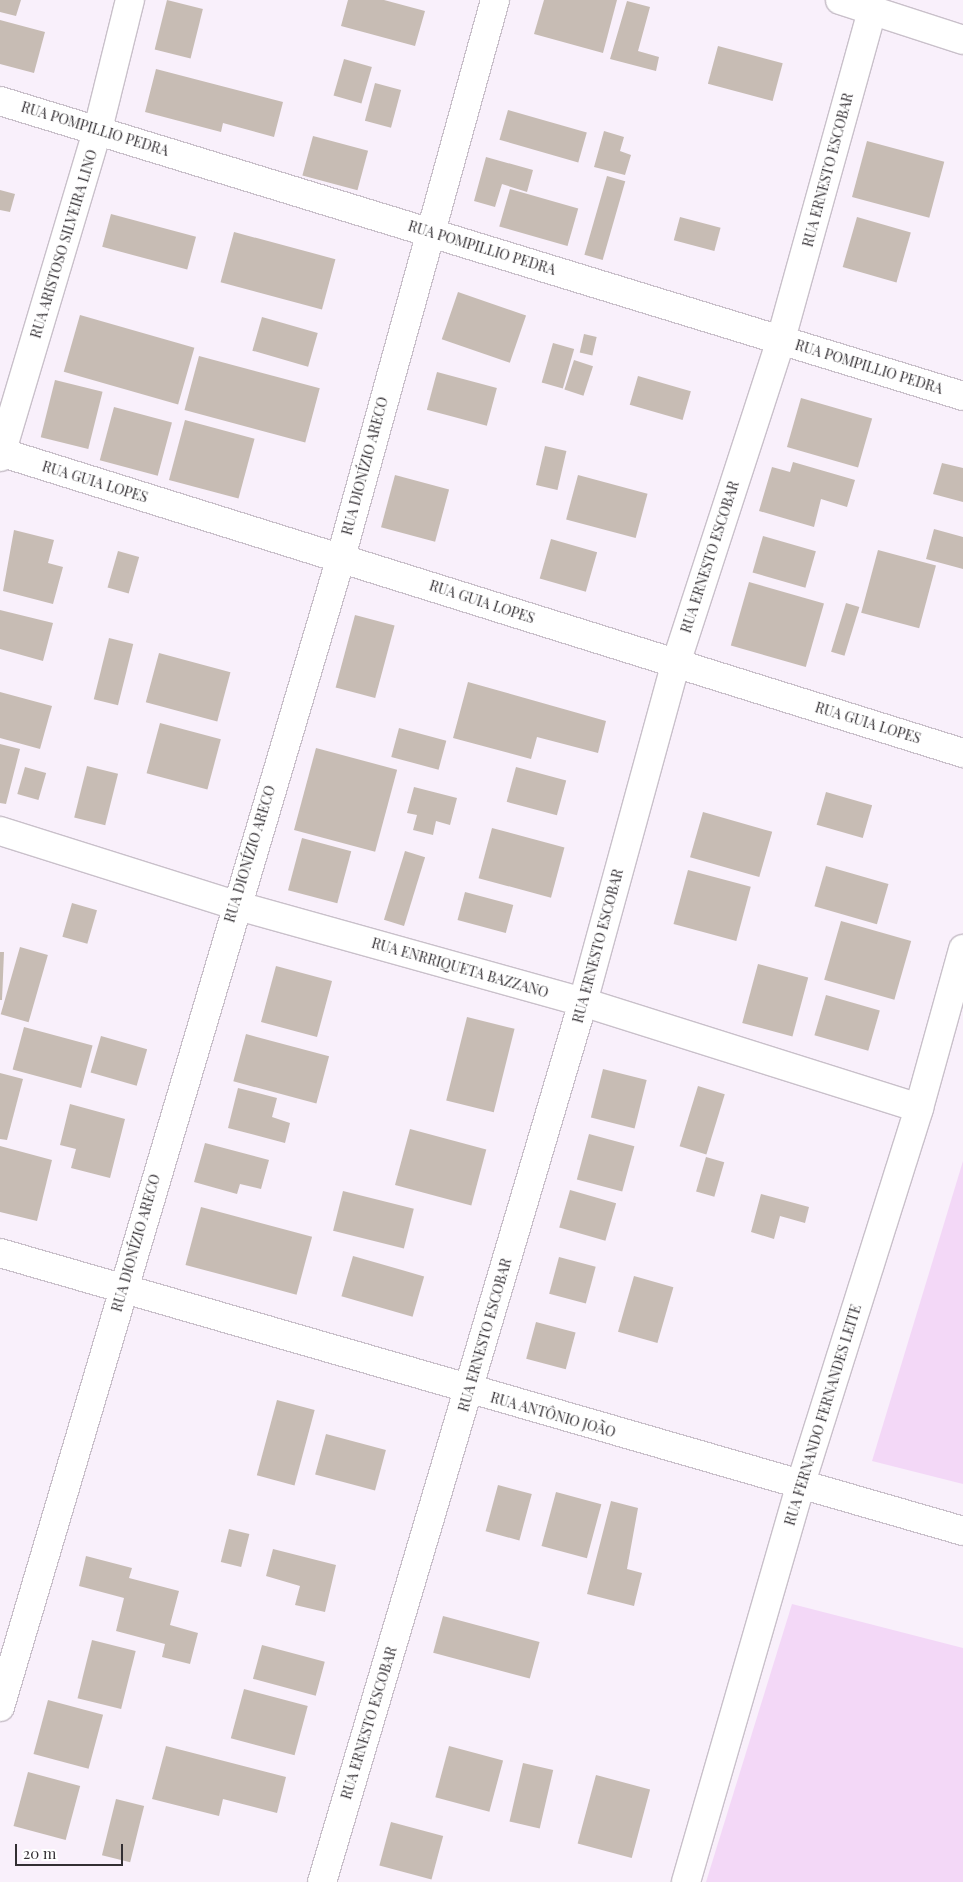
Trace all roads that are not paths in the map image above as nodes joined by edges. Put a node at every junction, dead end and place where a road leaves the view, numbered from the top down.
1 (130, 0) edge
2 (495, 0) edge
3 (840, 0) edge
4 (872, 10) junction
5 (963, 40) edge
6 (0, 101) edge
7 (98, 129) junction
8 (429, 232) junction
9 (781, 339) junction
10 (963, 396) edge
11 (0, 454) edge
12 (340, 557) junction
13 (676, 663) junction
14 (963, 753) edge
15 (0, 831) edge
16 (235, 905) junction
17 (963, 949) edge
18 (583, 1002) junction
19 (919, 1108) junction
20 (0, 1253) edge
21 (122, 1288) junction
22 (469, 1391) junction
23 (800, 1486) junction
24 (963, 1531) edge
25 (0, 1707) edge
26 (322, 1882) edge
27 (686, 1882) edge

1 - 7 street, RUA ARISTOSO SILVEIRA LINO
2 - 8 street, RUA DIONÍZIO ARECO
3 - 4 street
4 - 5 street
4 - 9 street, RUA ERNESTO ESCOBAR
6 - 7 street, RUA POMPILLIO PEDRA
7 - 8 street, RUA POMPILLIO PEDRA
7 - 11 street, RUA ARISTOSO SILVEIRA LINO
8 - 9 street, RUA POMPILLIO PEDRA
8 - 12 street, RUA DIONÍZIO ARECO
9 - 10 street, RUA POMPILLIO PEDRA
9 - 13 street, RUA ERNESTO ESCOBAR
11 - 12 street, RUA GUIA LOPES
12 - 13 street, RUA GUIA LOPES
12 - 16 street, RUA DIONÍZIO ARECO
13 - 14 street, RUA GUIA LOPES
13 - 18 street, RUA ERNESTO ESCOBAR
15 - 16 street, RUA ENRRIQUETA BAZZANO
16 - 18 street, RUA ENRRIQUETA BAZZANO
16 - 21 street, RUA DIONÍZIO ARECO
17 - 19 street, RUA FERNANDO FERNANDES LEITE
18 - 19 street, RUA ENRRIQUETA BAZZANO
18 - 22 street, RUA ERNESTO ESCOBAR
19 - 23 street, RUA FERNANDO FERNANDES LEITE
20 - 21 street, RUA ANTÔNIO JOÃO
21 - 22 street, RUA ANTÔNIO JOÃO
21 - 25 street, RUA DIONÍZIO ARECO
22 - 23 street, RUA ANTÔNIO JOÃO
22 - 26 street, RUA ERNESTO ESCOBAR
23 - 24 street, RUA ANTÔNIO JOÃO
23 - 27 street, RUA FERNANDO FERNANDES LEITE

